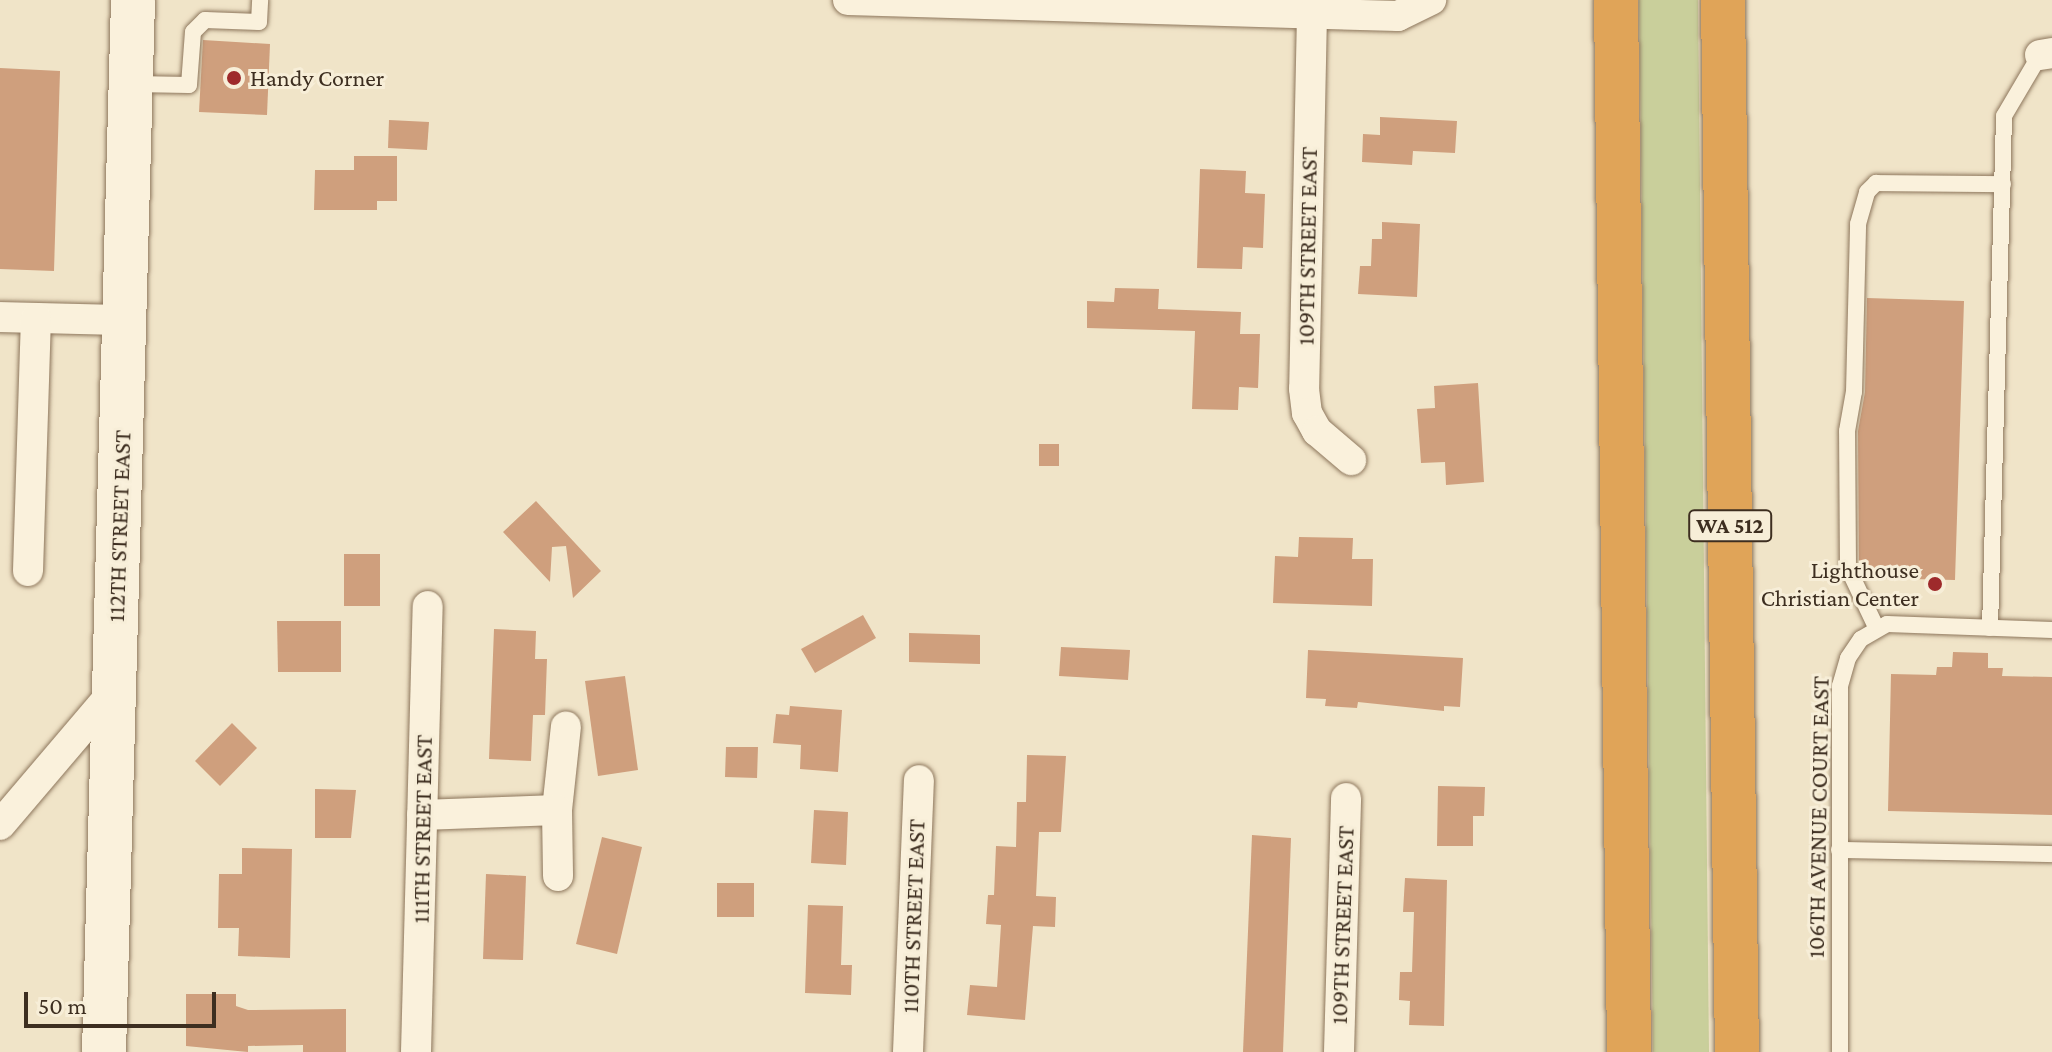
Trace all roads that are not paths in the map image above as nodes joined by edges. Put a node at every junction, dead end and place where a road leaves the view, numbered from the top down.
1 (133, 0) edge
2 (260, 0) edge
3 (848, 0) edge
4 (1431, 0) edge
5 (1616, 0) edge
6 (1723, 0) edge
7 (1312, 14) junction
8 (2046, 54) edge
9 (131, 84) junction
10 (2003, 184) junction
11 (0, 317) edge
12 (36, 318) junction
13 (125, 320) junction
14 (1351, 460) dead end
15 (28, 571) dead end
16 (428, 606) dead end
17 (1876, 627) junction
18 (1990, 628) junction
19 (2052, 630) edge
20 (114, 691) junction
21 (566, 726) dead end
22 (919, 780) dead end
23 (1346, 798) dead end
24 (557, 810) junction
25 (422, 815) junction
26 (0, 825) edge
27 (1839, 850) junction
28 (2052, 854) edge
29 (558, 876) dead end
30 (104, 1052) edge
31 (416, 1052) edge
32 (908, 1052) edge
33 (1339, 1052) edge
34 (1629, 1052) edge
35 (1737, 1052) edge
36 (1840, 1052) edge

1 - 9 main road, 112TH STREET EAST
2 - 9 lane
3 - 7 street
4 - 7 street
5 - 34 highway
6 - 35 highway, WA 512
7 - 14 street, 109TH STREET EAST
8 - 10 lane
9 - 13 main road, 112TH STREET EAST
10 - 17 lane
10 - 18 lane
11 - 12 street
12 - 13 street
12 - 15 street
13 - 20 main road, 112TH STREET EAST
16 - 25 street, 111TH STREET EAST
17 - 18 lane
17 - 27 lane, 106TH AVENUE COURT EAST
18 - 19 lane
20 - 26 street
20 - 30 main road, 112TH STREET EAST
21 - 24 street
22 - 32 street, 110TH STREET EAST
23 - 33 street, 109TH STREET EAST
24 - 25 street
24 - 29 street
25 - 31 street, 111TH STREET EAST
27 - 28 lane
27 - 36 lane, 106TH AVENUE COURT EAST

